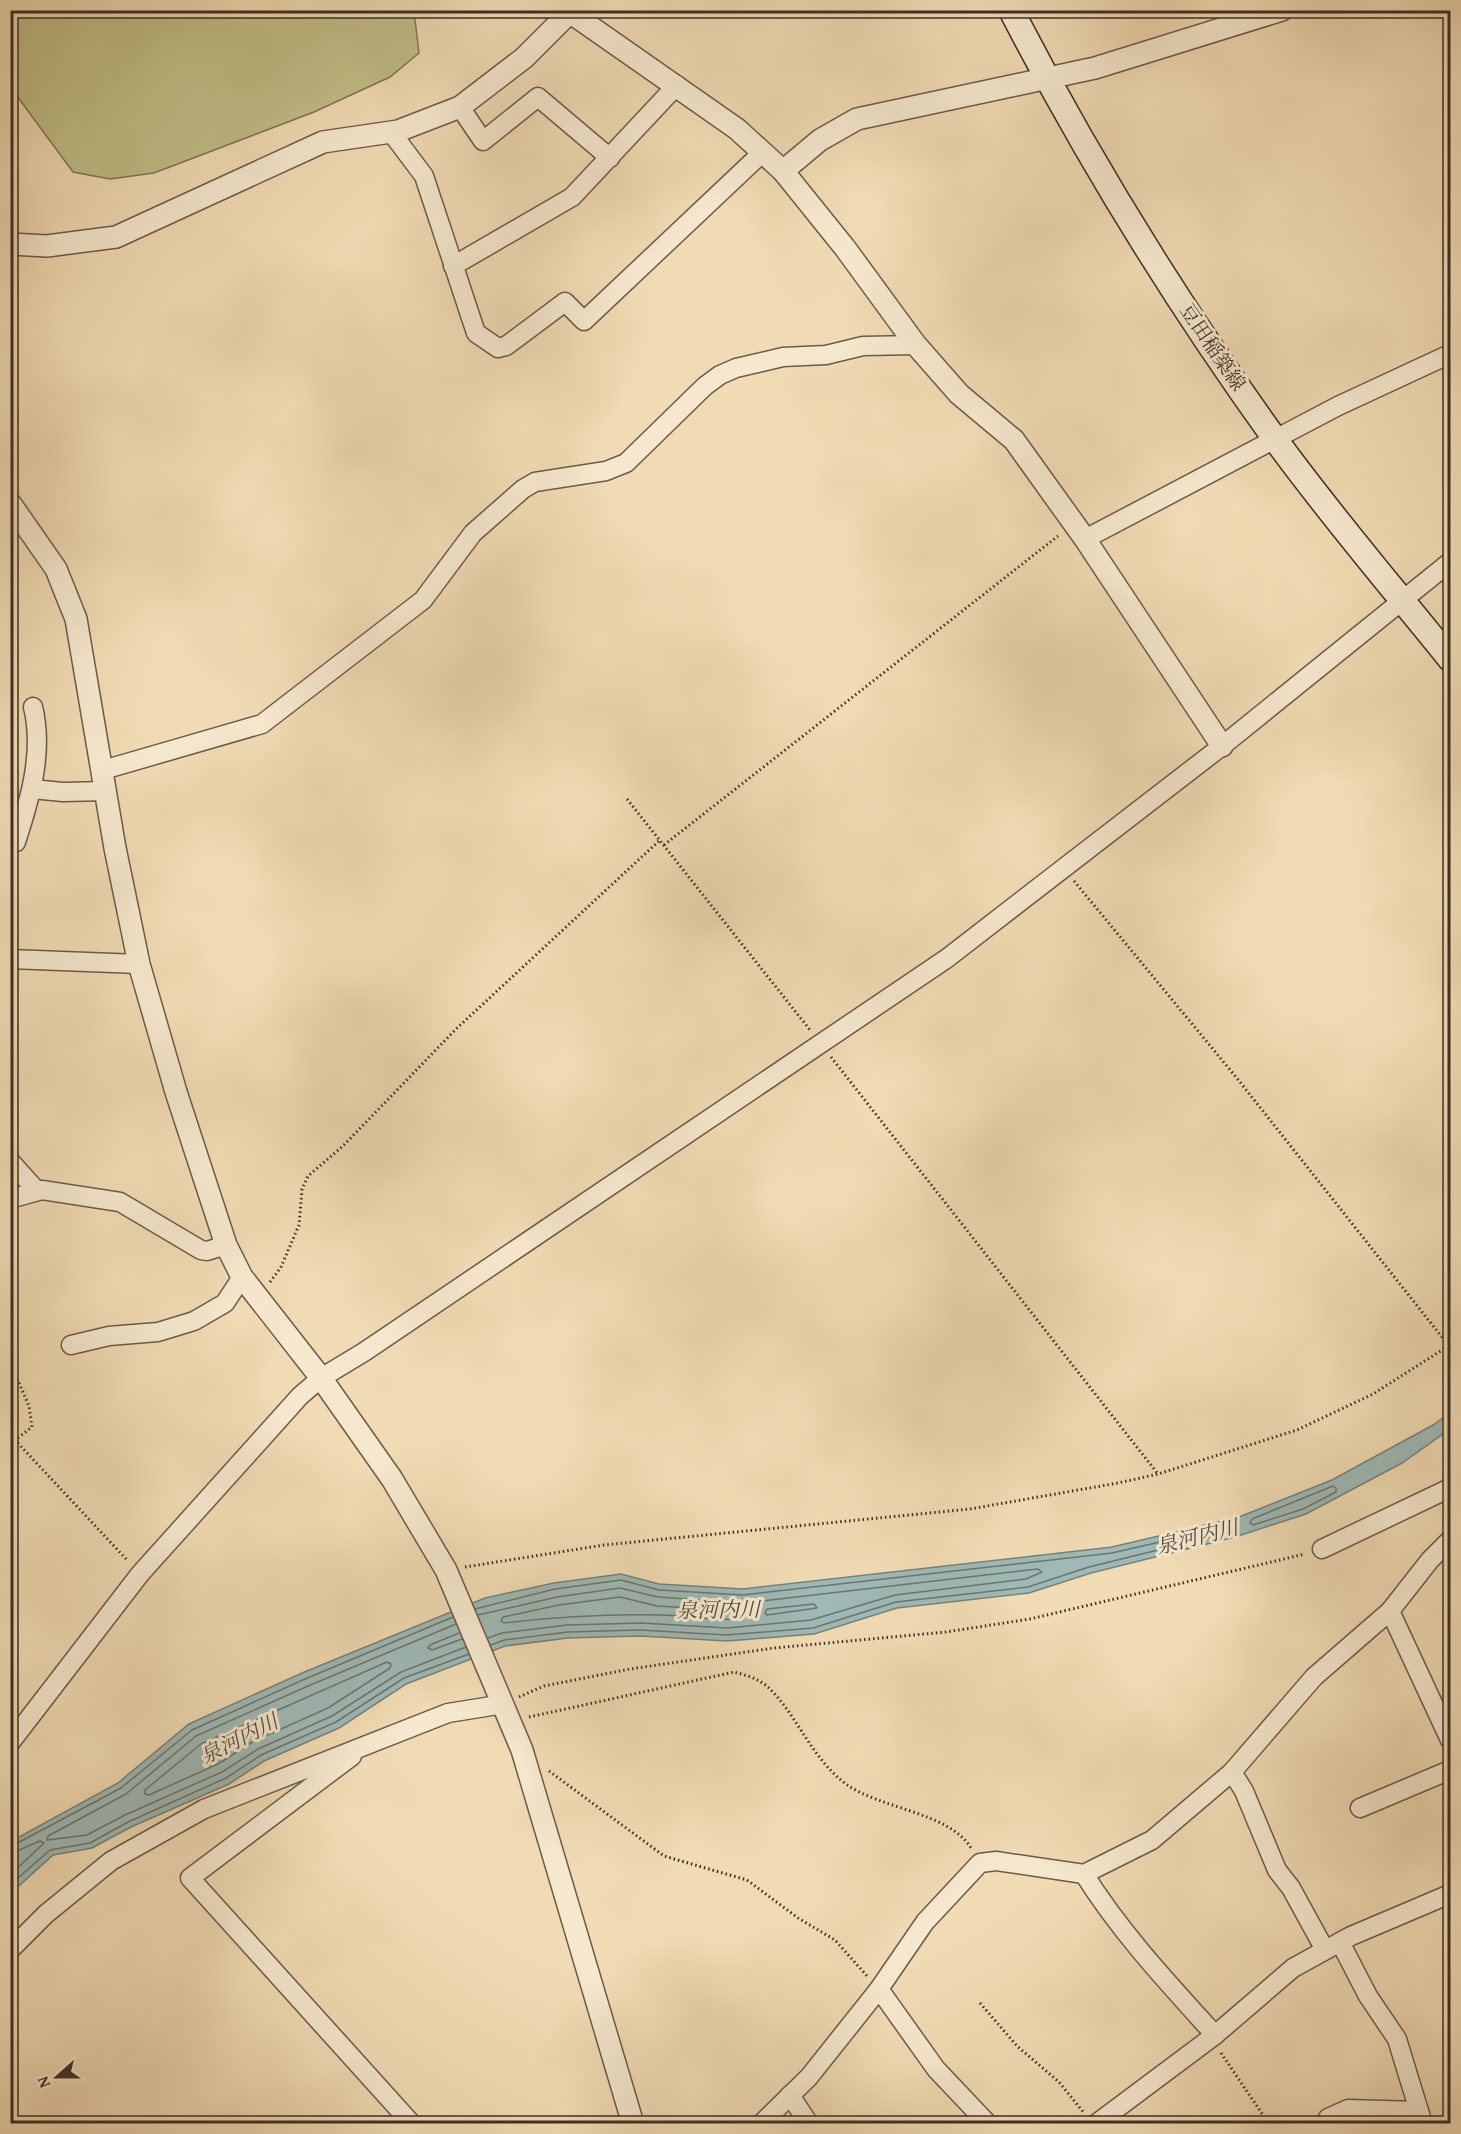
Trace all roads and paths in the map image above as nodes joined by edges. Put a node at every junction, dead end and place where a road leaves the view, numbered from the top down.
1 (1011, 10) edge
2 (1282, 10) edge
3 (572, 12) edge
4 (1046, 78) junction
5 (677, 85) junction
6 (460, 107) junction
7 (391, 132) junction
8 (763, 152) junction
9 (610, 158) junction
10 (783, 171) junction
11 (10, 244) edge
12 (453, 266) junction
13 (916, 345) junction
14 (1450, 354) edge
15 (1276, 440) junction
16 (10, 503) edge
17 (1079, 532) junction
18 (1450, 562) edge
19 (1403, 600) junction
20 (1450, 659) edge
21 (33, 707) dead end
22 (1222, 746) junction
23 (103, 770) junction
24 (32, 789) junction
25 (106, 791) junction
26 (627, 799) dead end
27 (660, 840) junction
28 (10, 842) edge
29 (664, 845) junction
30 (1064, 868) junction
31 (10, 958) edge
32 (139, 964) junction
33 (821, 1044) junction
34 (10, 1161) edge
35 (37, 1191) junction
36 (10, 1199) edge
37 (226, 1245) junction
38 (242, 1277) junction
39 (258, 1299) junction
40 (71, 1345) dead end
41 (1450, 1346) edge
42 (10, 1362) edge
43 (321, 1378) junction
44 (1158, 1474) junction
45 (1450, 1488) edge
46 (1450, 1540) edge
47 (1322, 1549) joint
48 (140, 1574) junction
49 (448, 1576) junction
50 (1390, 1611) junction
51 (507, 1713) junction
52 (1450, 1740) edge
53 (371, 1742) junction
54 (10, 1743) edge
55 (522, 1750) junction
56 (1450, 1770) edge
57 (1232, 1772) junction
58 (1360, 1808) dead end
59 (980, 1863) junction
60 (1084, 1874) junction
61 (1450, 1894) edge
62 (1332, 1946) junction
63 (10, 1950) edge
64 (879, 1989) junction
65 (980, 2003) dead end
66 (1213, 2037) junction
67 (790, 2096) junction
68 (1421, 2117) edge
69 (1328, 2118) dead end
70 (1091, 2119) edge
71 (412, 2124) edge
72 (633, 2124) edge
73 (761, 2124) edge
74 (809, 2124) edge
75 (988, 2124) edge
76 (1269, 2124) edge

1 - 4 main road, 豆田稲築線
2 - 4 street
3 - 5 street
3 - 6 street
4 - 10 street
4 - 15 main road, 豆田稲築線
5 - 8 street
5 - 9 street
6 - 7 street
6 - 9 street
7 - 11 street
7 - 12 street
8 - 10 street
8 - 12 street
9 - 12 street
10 - 13 street
13 - 17 street
13 - 23 street
14 - 15 street
15 - 17 street
15 - 19 main road, 豆田稲築線
16 - 23 street
17 - 22 street
17 - 29 path
18 - 19 street
19 - 20 main road, 豆田稲築線
19 - 22 street
21 - 24 street
22 - 30 street
23 - 25 street
24 - 25 street
24 - 28 street
25 - 32 street
26 - 27 path
27 - 29 path
27 - 39 path
29 - 33 path
30 - 33 street
30 - 41 path
31 - 32 street
32 - 37 street
33 - 43 street
33 - 44 path
34 - 35 street
35 - 36 street
35 - 37 street
37 - 38 street
38 - 39 street
38 - 40 street
39 - 43 street
41 - 44 path
42 - 48 path
43 - 48 street
43 - 49 street
44 - 49 path
45 - 47 street
46 - 50 street
47 - 51 path
48 - 54 street
49 - 51 street
50 - 52 street
50 - 57 street
51 - 53 street
51 - 55 street
51 - 59 path
53 - 63 street
53 - 71 street
55 - 64 path
55 - 72 street
56 - 58 street
57 - 60 street
57 - 62 street
59 - 60 street
59 - 64 street
60 - 66 street
61 - 62 street
62 - 66 street
62 - 68 street
64 - 67 street
64 - 75 street
65 - 70 path
66 - 70 street
66 - 76 path
67 - 73 street
67 - 74 street
68 - 69 street

